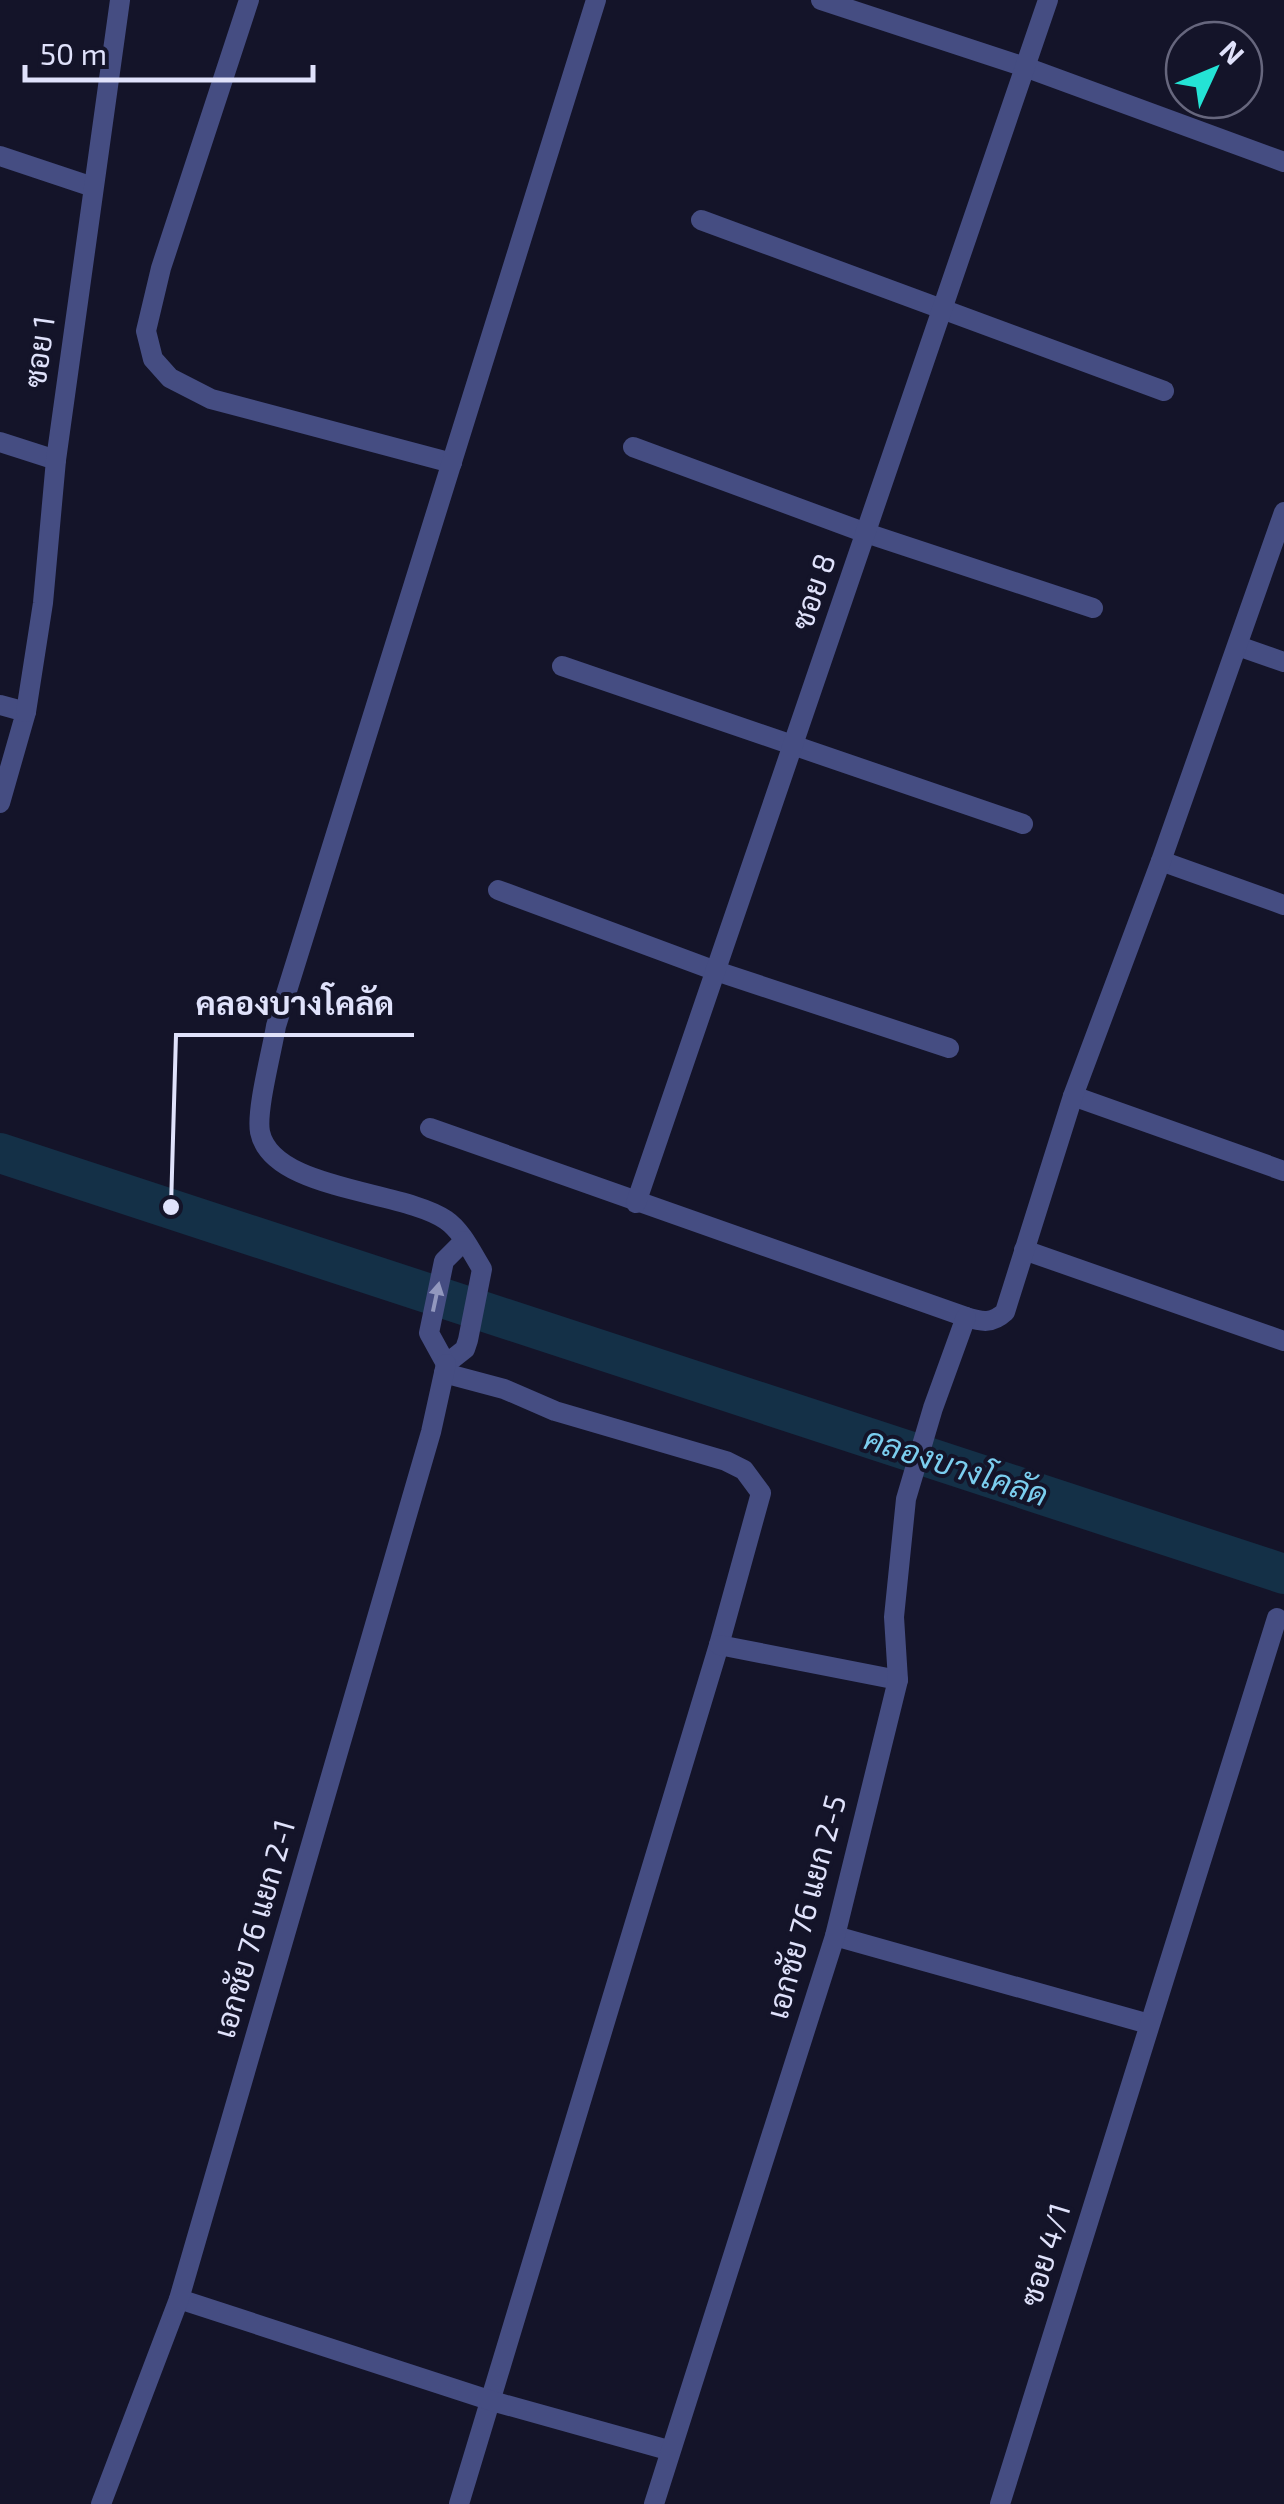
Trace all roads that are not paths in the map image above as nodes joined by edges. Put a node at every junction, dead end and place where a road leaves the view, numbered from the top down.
1 (120, 0) edge
2 (249, 0) edge
3 (596, 0) edge
4 (822, 0) edge
5 (1048, 0) edge
6 (1025, 66) junction
7 (0, 156) edge
8 (1284, 162) edge
9 (93, 187) junction
10 (701, 220) dead end
11 (943, 308) junction
12 (1164, 391) dead end
13 (0, 442) edge
14 (633, 448) dead end
15 (56, 460) junction
16 (452, 463) junction
17 (1284, 512) edge
18 (866, 533) junction
19 (1092, 608) dead end
20 (1238, 646) junction
21 (1284, 662) edge
22 (562, 666) dead end
23 (0, 705) edge
24 (26, 712) junction
25 (793, 746) junction
26 (0, 803) edge
27 (1023, 824) dead end
28 (1161, 861) junction
29 (498, 890) dead end
30 (1284, 905) edge
31 (716, 971) junction
32 (949, 1048) dead end
33 (1073, 1096) junction
34 (430, 1128) dead end
35 (1284, 1171) edge
36 (636, 1203) junction
37 (464, 1241) junction
38 (1024, 1250) junction
39 (966, 1317) junction
40 (1284, 1340) edge
41 (445, 1368) junction
42 (1277, 1618) dead end
43 (719, 1645) junction
44 (898, 1680) junction
45 (835, 1936) junction
46 (1149, 2024) junction
47 (179, 2299) junction
48 (492, 2401) junction
49 (668, 2450) junction
50 (101, 2504) edge
51 (459, 2504) edge
52 (654, 2504) edge
53 (1000, 2504) edge

1 - 9 street, ซอย 1
2 - 16 street
3 - 16 street
4 - 6 street
5 - 6 street, ซอย 8
6 - 8 street
6 - 11 street, ซอย 8
7 - 9 street
9 - 15 street, ซอย 1
10 - 11 street
11 - 12 street
11 - 18 street, ซอย 8
13 - 15 street
14 - 18 street
15 - 24 street, ซอย 1
16 - 37 street
17 - 20 street
18 - 19 street
18 - 25 street, ซอย 8
20 - 21 street
20 - 28 street
22 - 25 street
23 - 24 street
24 - 26 street, ซอย 1
25 - 27 street
25 - 31 street, ซอย 8
28 - 30 street
28 - 33 street
29 - 31 street
31 - 32 street
31 - 36 street, ซอย 8
33 - 35 street
33 - 38 street
34 - 36 street
36 - 39 street
41 -> 37 street
37 - 41 street
38 - 39 street
38 - 40 street
39 - 44 street, เอกชัย 76 แยก 2-5
41 - 43 street
41 - 47 street, เอกชัย 76 แยก 2-1
42 - 46 street, ซอย 4/1
43 - 44 street
43 - 48 street
44 - 45 street, เอกชัย 76 แยก 2-5
45 - 46 street
45 - 49 street, เอกชัย 76 แยก 2-5
46 - 53 street, ซอย 4/1
47 - 48 street
47 - 50 street, เอกชัย 76 แยก 2-1
48 - 49 street
48 - 51 street
49 - 52 street, เอกชัย 76 แยก 2-5

